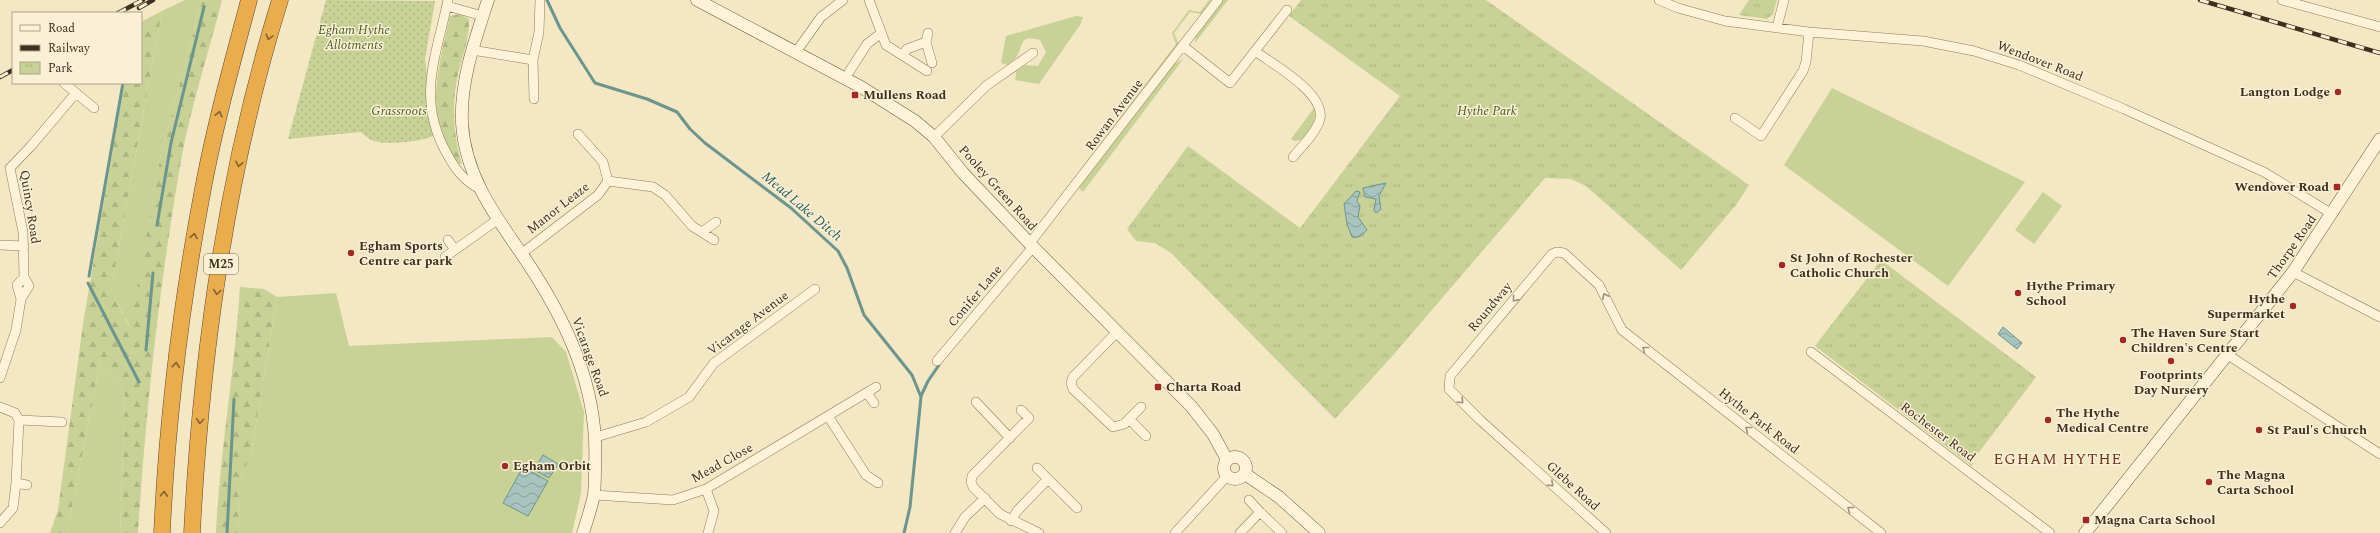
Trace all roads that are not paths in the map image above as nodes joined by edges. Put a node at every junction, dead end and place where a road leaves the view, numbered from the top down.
1 (249, 0) edge
2 (280, 0) edge
3 (488, 0) edge
4 (540, 0) edge
5 (697, 0) edge
6 (843, 0) edge
7 (869, 0) edge
8 (1218, 0) edge
9 (1660, 0) edge
10 (1784, 0) edge
11 (2282, 0) edge
12 (447, 3) edge
13 (1287, 10) dead end
14 (483, 16) junction
15 (1776, 27) junction
16 (2380, 27) edge
17 (928, 32) dead end
18 (1809, 32) junction
19 (880, 34) junction
20 (926, 42) junction
21 (1183, 46) junction
22 (472, 50) junction
23 (1255, 51) junction
24 (796, 52) junction
25 (1033, 53) dead end
26 (902, 55) junction
27 (533, 60) junction
28 (849, 72) dead end
29 (65, 84) edge
30 (76, 93) junction
31 (534, 99) dead end
32 (94, 108) dead end
33 (1735, 118) dead end
34 (578, 134) dead end
35 (934, 136) junction
36 (2378, 147) edge
37 (1293, 157) dead end
38 (608, 182) junction
39 (480, 189) junction
40 (2332, 214) junction
41 (497, 220) junction
42 (716, 222) dead end
43 (702, 232) junction
44 (448, 240) dead end
45 (714, 240) dead end
46 (0, 245) edge
47 (1032, 245) junction
48 (24, 246) junction
49 (455, 250) junction
50 (521, 254) junction
51 (445, 257) dead end
52 (2293, 272) junction
53 (815, 289) dead end
54 (2380, 317) edge
55 (1622, 330) joint
56 (1118, 332) junction
57 (1811, 352) dead end
58 (2228, 355) junction
59 (936, 361) dead end
60 (0, 378) edge
61 (876, 386) dead end
62 (867, 393) junction
63 (976, 402) dead end
64 (874, 403) dead end
65 (0, 406) edge
66 (1141, 407) dead end
67 (1021, 410) dead end
68 (828, 416) junction
69 (1129, 419) junction
70 (19, 420) junction
71 (62, 422) dead end
72 (1146, 436) dead end
73 (596, 437) junction
74 (1010, 438) junction
75 (2380, 454) edge
76 (1522, 457) joint
77 (1227, 460) junction
78 (1037, 468) dead end
79 (1244, 474) junction
80 (1227, 476) junction
81 (1048, 479) junction
82 (878, 482) dead end
83 (16, 483) junction
84 (27, 485) dead end
85 (706, 489) junction
86 (594, 495) junction
87 (985, 498) junction
88 (1248, 500) dead end
89 (1077, 508) dead end
90 (1260, 512) junction
91 (1011, 521) junction
92 (0, 523) edge
93 (162, 533) edge
94 (192, 533) edge
95 (583, 533) edge
96 (708, 533) edge
97 (955, 533) edge
98 (1038, 533) edge
99 (1175, 533) edge
100 (1240, 533) edge
101 (1282, 533) edge
102 (1319, 533) edge
103 (1606, 533) edge
104 (1881, 533) edge
105 (2050, 533) edge
106 (2085, 533) edge

93 -> 1 highway, M25
2 -> 94 highway, M25
3 - 14 main road, Vicarage Road
4 - 27 street
5 - 24 main road, Pooley Green Road
6 - 24 street
7 - 19 street
8 - 21 street, Rowan Avenue
9 - 15 street, Wendover Road
10 - 15 street
11 - 16 street
12 - 14 street, Vicarage Road
12 - 39 street, Vicarage Road
13 - 23 street
14 - 22 main road, Vicarage Road
15 - 18 street, Wendover Road
17 - 20 street
18 - 33 street
18 - 40 street, Wendover Road
19 - 26 street
19 - 28 street
20 - 26 street
20 - 26 street
21 - 23 street
21 - 47 street, Rowan Avenue
22 - 27 street
22 - 39 main road, Vicarage Road
23 - 37 street
24 - 35 main road, Pooley Green Road
25 - 35 street
27 - 31 street
29 - 30 street
30 - 32 street
30 - 48 street, Quincy Road
34 - 38 street, Manor Leaze
35 - 47 main road, Pooley Green Road
36 - 40 main road, Thorpe Road
38 - 43 street, Manor Leaze
38 - 50 street, Manor Leaze
39 - 41 main road, Vicarage Road
40 - 52 main road, Thorpe Road
41 - 49 street
41 - 50 main road, Vicarage Road
42 - 43 street
43 - 45 street, Manor Leaze
44 - 49 street
46 - 48 street
47 - 56 main road, Pooley Green Road
47 - 59 street, Conifer Lane
48 - 60 street, Quincy Road
49 - 51 street
50 - 73 main road, Vicarage Road
52 - 54 street
52 - 58 main road, Thorpe Road
53 - 73 street, Vicarage Avenue
55 -> 76 street, Roundway
104 -> 55 street, Hythe Park Road
56 - 69 street
56 - 77 main road, Pooley Green Road
57 - 105 street, Rochester Road
58 - 75 street
58 - 106 main road, Thorpe Road
61 - 62 street, Mead Close
62 - 64 street
62 - 68 street, Mead Close
63 - 74 street
65 - 70 street
66 - 69 street
67 - 74 street
68 - 82 street
68 - 85 street, Mead Close
69 - 72 street
70 - 71 street
70 - 83 street
73 - 86 main road, Vicarage Road
74 - 87 street
76 -> 103 street, Glebe Road
77 - 79 main road
77 - 80 main road, Pooley Green Road
78 - 81 street
79 - 80 main road
79 - 102 main road
80 - 99 street
81 - 89 street
81 - 91 street
83 - 84 street
83 - 92 street
85 - 86 street, Mead Close
85 - 96 street
86 - 95 main road, Vicarage Road
87 - 91 street
87 - 97 street
88 - 90 street
90 - 100 street
90 - 101 street
91 - 98 street

